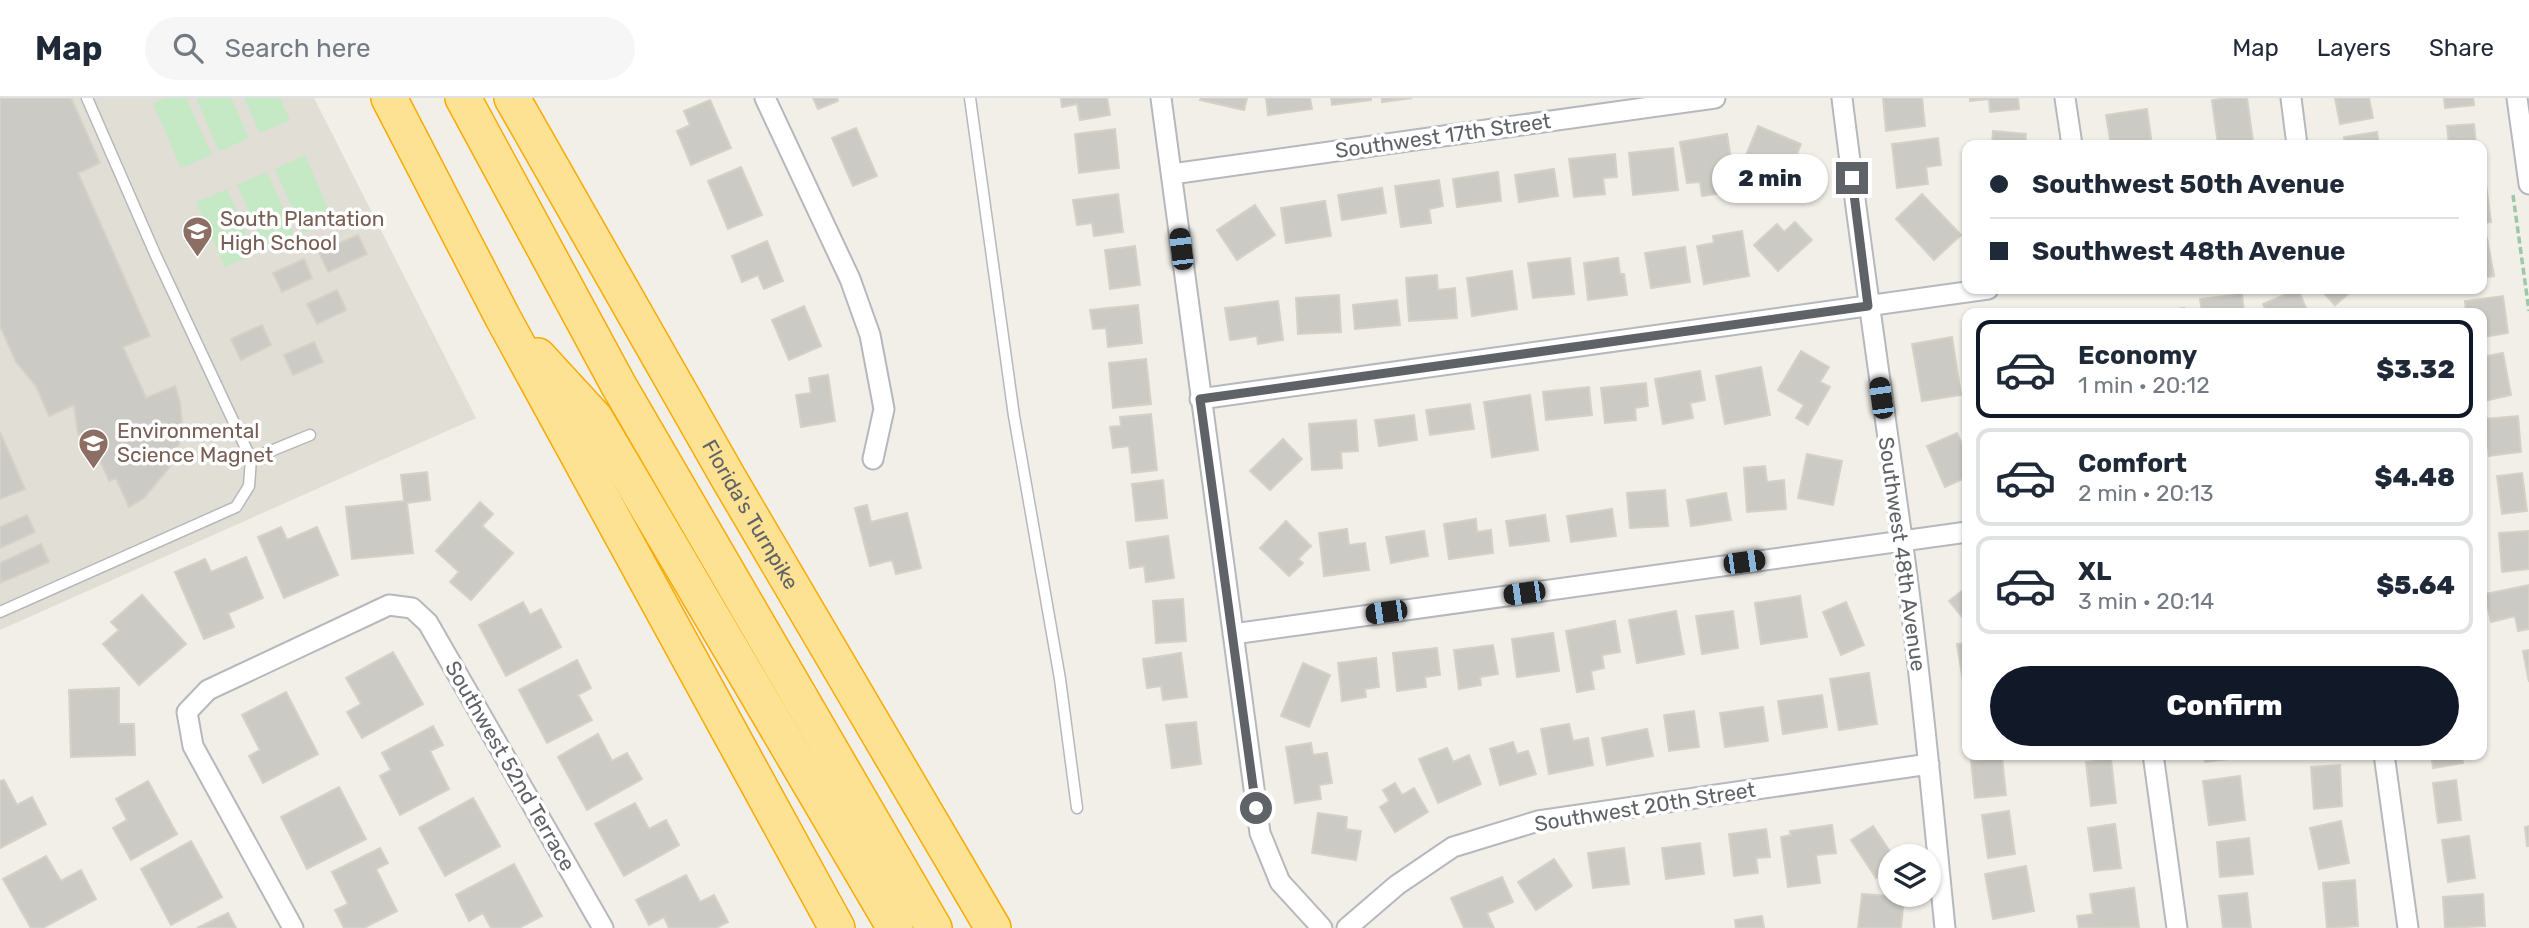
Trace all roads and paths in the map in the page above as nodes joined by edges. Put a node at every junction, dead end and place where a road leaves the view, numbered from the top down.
1 (87, 98) edge
2 (389, 98) edge
3 (463, 98) edge
4 (512, 98) edge
5 (765, 98) edge
6 (970, 98) edge
7 (1161, 98) edge
8 (1715, 98) edge
9 (1842, 98) edge
10 (2065, 98) edge
11 (2291, 98) edge
12 (2517, 98) edge
13 (2071, 140) edge
14 (2296, 140) edge
15 (1172, 174) junction
16 (2521, 188) edge
17 (1962, 293) edge
18 (1868, 306) junction
19 (2529, 311) edge
20 (503, 318) junction
21 (1200, 399) junction
22 (310, 435) dead end
23 (251, 459) junction
24 (873, 459) dead end
25 (1962, 532) edge
26 (1902, 539) junction
27 (0, 612) edge
28 (1233, 634) junction
29 (2155, 760) edge
30 (2385, 760) edge
31 (1929, 764) junction
32 (1077, 808) dead end
33 (293, 928) edge
34 (603, 928) edge
35 (837, 928) edge
36 (895, 928) edge
37 (934, 928) edge
38 (993, 928) edge
39 (1322, 928) edge
40 (1347, 928) edge
41 (1945, 928) edge
42 (2177, 928) edge
43 (2408, 928) edge

1 - 23 lane
2 - 20 highway
3 - 37 highway
4 - 38 highway, Florida's Turnpike
5 - 24 street
6 - 32 lane
7 - 15 street
8 - 15 street, Southwest 17th Street
9 - 18 street, Southwest 48th Avenue
10 - 13 street
11 - 14 street
12 - 16 street
15 - 21 street
16 - 19 path
17 - 18 street
18 - 21 street
18 - 26 street, Southwest 48th Avenue
20 - 35 highway
20 - 36 highway
21 - 28 street
22 - 23 lane
23 - 27 lane
25 - 26 street
26 - 28 street
26 - 31 street, Southwest 48th Avenue
28 - 39 street
29 - 42 street
30 - 43 street
31 - 40 street, Southwest 20th Street
31 - 41 street, Southwest 48th Avenue
33 - 34 street, Southwest 52nd Terrace

